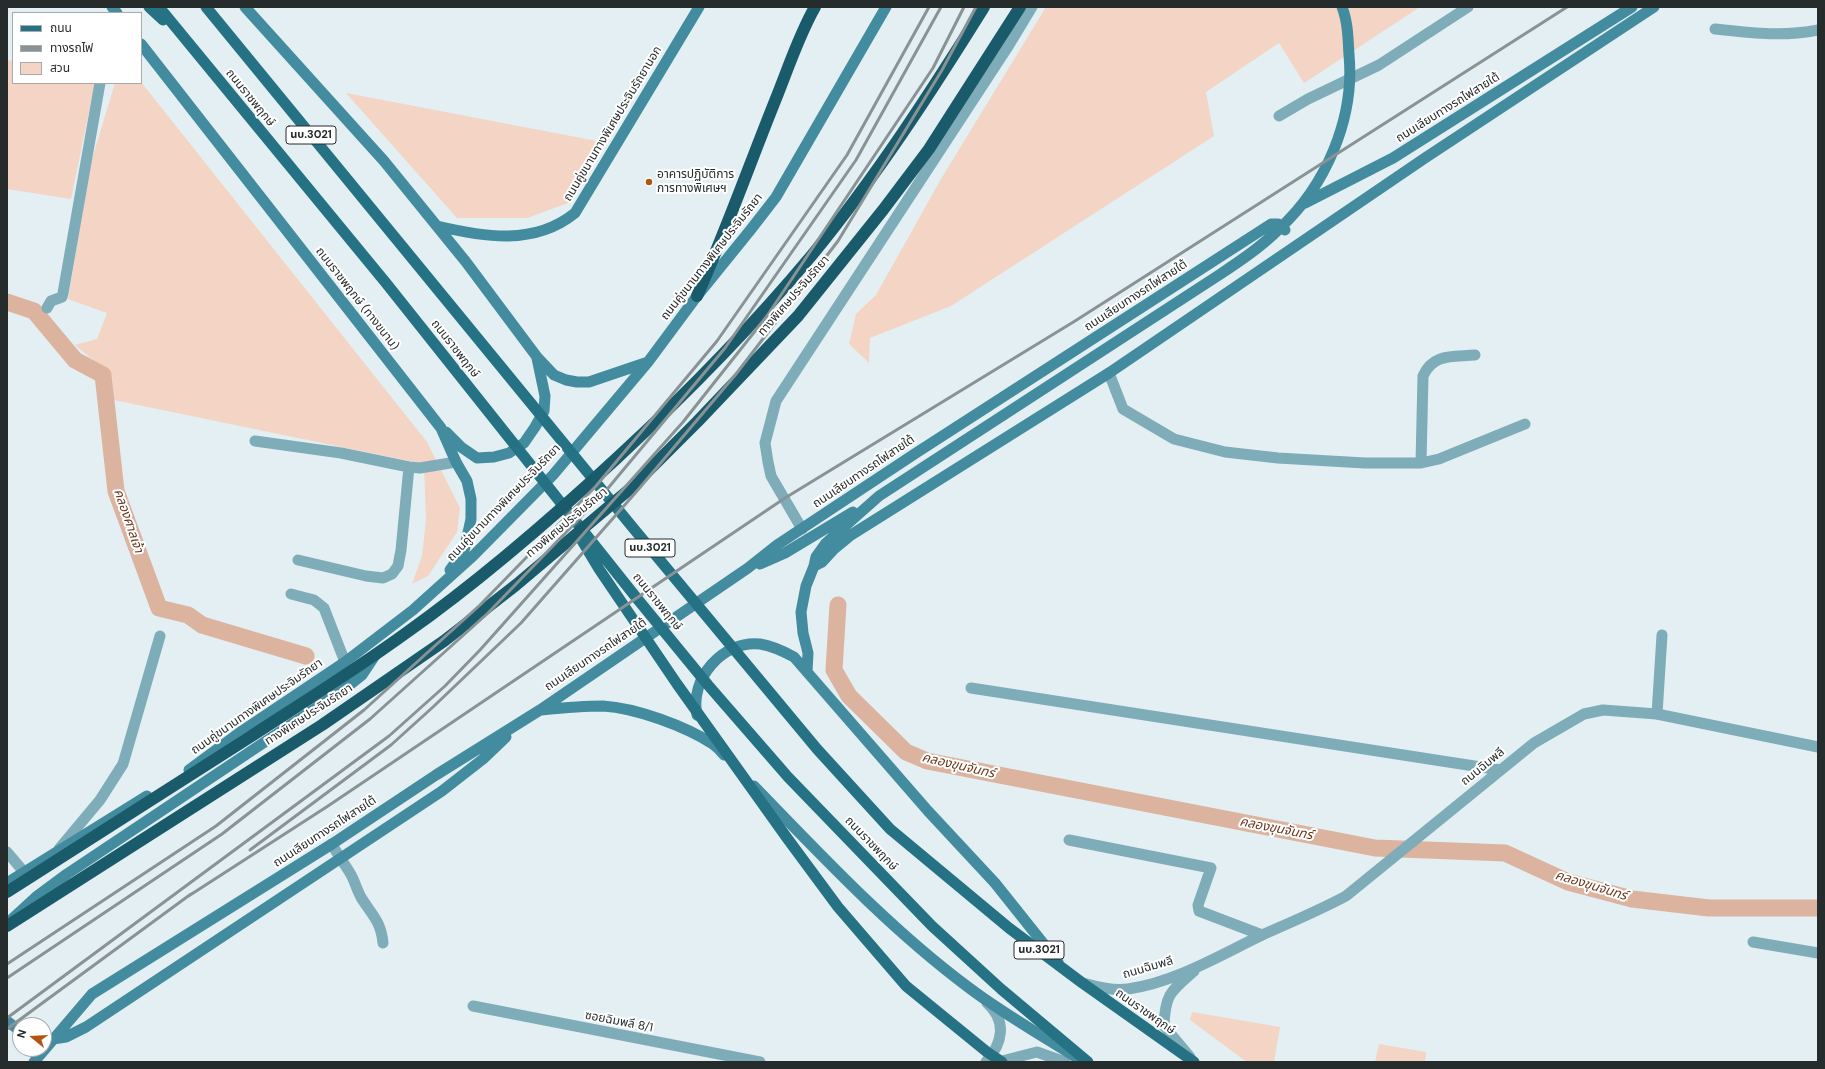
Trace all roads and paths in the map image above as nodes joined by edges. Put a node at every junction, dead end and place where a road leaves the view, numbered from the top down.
1 (149, 7) edge
2 (159, 7) edge
3 (206, 7) edge
4 (245, 7) edge
5 (699, 7) edge
6 (815, 7) edge
7 (984, 7) edge
8 (1020, 7) edge
9 (1032, 7) edge
10 (1342, 7) edge
11 (1468, 7) edge
12 (1632, 7) edge
13 (1654, 7) edge
14 (883, 10) edge
15 (1715, 29) dead end
16 (1818, 30) edge
17 (142, 45) edge
18 (190, 45) junction
19 (100, 84) edge
20 (1279, 116) dead end
21 (437, 226) junction
22 (1285, 230) junction
23 (1309, 237) junction
24 (697, 296) junction
25 (47, 308) dead end
26 (1475, 355) dead end
27 (537, 357) junction
28 (648, 362) junction
29 (1109, 373) junction
30 (1526, 424) dead end
31 (441, 428) junction
32 (255, 441) dead end
33 (456, 462) junction
34 (1421, 463) junction
35 (409, 467) junction
36 (555, 496) junction
37 (879, 496) junction
38 (802, 529) junction
39 (298, 560) dead end
40 (814, 566) junction
41 (748, 568) junction
42 (435, 591) junction
43 (291, 594) dead end
44 (390, 629) junction
45 (1662, 635) dead end
46 (160, 636) dead end
47 (345, 662) junction
48 (807, 672) junction
49 (971, 688) dead end
50 (540, 710) junction
51 (1657, 714) junction
52 (524, 720) junction
53 (714, 745) junction
54 (1818, 747) edge
55 (1500, 770) junction
56 (1069, 840) dead end
57 (332, 844) junction
58 (57, 851) junction
59 (7, 852) edge
60 (24, 872) junction
61 (7, 883) edge
62 (7, 892) edge
63 (7, 925) edge
64 (1262, 935) junction
65 (1753, 942) dead end
66 (383, 943) dead end
67 (1818, 952) edge
68 (1198, 966) junction
69 (1063, 968) junction
70 (1081, 982) junction
71 (968, 987) junction
72 (473, 1006) dead end
73 (52, 1038) edge
74 (34, 1062) edge
75 (760, 1062) edge
76 (986, 1062) edge
77 (998, 1062) edge
78 (1002, 1062) edge
79 (1064, 1062) edge
80 (1083, 1062) edge
81 (1088, 1062) edge
82 (1194, 1062) edge

1 - 18 main road
2 - 18 main road, ถนนราชพฤกษ์ / นบ.3021
3 - 69 main road, ถนนราชพฤกษ์ / นบ.3021
4 - 21 main road, นบ.3021
5 - 21 main road, ถนนคู่ขนานทางพิเศษประจิมรัถยานอก
6 - 24 highway
7 - 62 highway, ทางพิเศษประจิมรัถยา
8 - 63 highway, ทางพิเศษประจิมรัถยา
9 - 38 street
10 - 37 main road
11 - 20 street
12 - 22 main road, ถนนเลียบทางรถไฟสายใต้
13 - 23 main road
14 - 24 main road, ถนนคู่ขนานทางพิเศษประจิมรัถยา
15 - 16 street
17 - 31 main road, ถนนราชพฤกษ์ (ทางขนาน)
18 - 36 main road, ถนนราชพฤกษ์ / นบ.3021
19 - 25 street
21 - 27 main road, นบ.3021
22 - 23 main road, ถนนเลียบทางรถไฟสายใต้
22 - 38 main road, ถนนเลียบทางรถไฟสายใต้
23 - 29 main road
24 - 28 main road, ถนนคู่ขนานทางพิเศษประจิมรัถยา
26 - 34 street
27 - 28 main road
27 - 31 main road
28 - 42 main road, ถนนคู่ขนานทางพิเศษประจิมรัถยา
29 - 34 street
29 - 40 main road
30 - 34 street
31 - 33 main road, ถนนราชพฤกษ์ (ทางขนาน)
32 - 35 street
33 - 35 street
33 - 42 main road, ถนนราชพฤกษ์ (ทางขนาน)
35 - 39 street
36 - 78 main road
36 - 81 main road, ถนนราชพฤกษ์ / นบ.3021
37 - 40 main road
37 - 41 main road
38 - 41 main road, ถนนเลียบทางรถไฟสายใต้
40 - 48 main road
41 - 50 main road, ถนนเลียบทางรถไฟสายใต้
42 - 44 main road, ถนนคู่ขนานทางพิเศษประจิมรัถยา
43 - 47 street
44 - 47 main road, ถนนคู่ขนานทางพิเศษประจิมรัถยา
44 - 63 main road
45 - 51 street
46 - 58 street
47 - 58 main road, ถนนคู่ขนานทางพิเศษประจิมรัถยา
48 - 53 main road, ถนนราชพฤกษ์
48 - 69 main road, ถนนราชพฤกษ์
49 - 55 street
50 - 52 main road, ถนนเลียบทางรถไฟสายใต้
50 - 53 main road
51 - 54 street, ถนนฉิมพลี
51 - 55 street, ถนนฉิมพลี
52 - 57 main road, ถนนเลียบทางรถไฟสายใต้
52 - 73 main road
53 - 71 main road
55 - 64 street, ถนนฉิมพลี
56 - 64 street
57 - 66 street
57 - 74 main road, ถนนเลียบทางรถไฟสายใต้
58 - 60 main road, ถนนคู่ขนานทางพิเศษประจิมรัถยา
59 - 60 street
60 - 61 main road, ถนนคู่ขนานทางพิเศษประจิมรัถยา
64 - 68 street, ถนนฉิมพลี
65 - 67 street
68 - 70 street, ถนนฉิมพลี
68 - 82 street, ถนนฉิมพลี
69 - 70 main road, ถนนราชพฤกษ์ / นบ.3021
70 - 82 main road, ถนนราชพฤกษ์ / นบ.3021
71 - 76 street
71 - 80 main road
72 - 75 street, ซอยฉิมพลี 8/1
77 - 79 street

